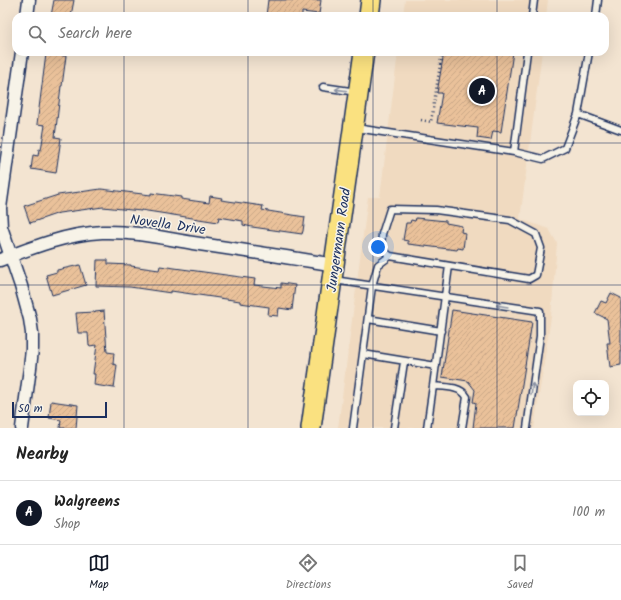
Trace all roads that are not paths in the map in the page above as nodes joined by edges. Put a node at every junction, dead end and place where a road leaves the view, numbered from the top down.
1 (29, 0) edge
2 (371, 0) edge
3 (534, 0) edge
4 (598, 0) edge
5 (28, 12) edge
6 (370, 12) edge
7 (532, 12) edge
8 (596, 12) edge
9 (21, 56) edge
10 (363, 56) edge
11 (526, 56) edge
12 (588, 56) edge
13 (323, 87) dead end
14 (358, 92) junction
15 (578, 114) junction
16 (354, 127) junction
17 (621, 130) edge
18 (514, 152) junction
19 (390, 256) junction
20 (5, 258) edge
21 (449, 266) junction
22 (333, 272) junction
23 (372, 286) junction
24 (445, 297) junction
25 (368, 319) junction
26 (440, 331) junction
27 (363, 354) junction
28 (404, 362) junction
29 (436, 366) junction
30 (433, 386) junction
31 (22, 428) edge
32 (311, 428) edge
33 (353, 428) edge
34 (394, 428) edge
35 (427, 428) edge
36 (462, 428) edge
37 (527, 428) edge

1 - 5 street
2 - 6 main road
3 - 7 lane
4 - 8 lane
9 - 20 street
10 - 14 main road, Jungermann Road
11 - 18 lane
12 - 15 lane
14 -> 13 lane
14 - 16 main road, Jungermann Road
15 - 17 lane
15 - 18 lane
16 - 18 lane
16 - 22 main road, Jungermann Road
19 - 21 lane
19 - 21 lane
19 - 23 lane
20 - 22 street, Novella Drive
20 - 31 street
21 - 24 lane
22 - 23 lane
22 - 32 main road, Jungermann Road
23 - 24 lane
23 - 25 lane
24 - 26 lane
37 -> 24 lane
25 - 26 lane
25 - 27 lane
26 - 29 lane
27 - 28 lane
27 - 33 lane
28 - 29 lane
28 - 34 lane
29 - 30 lane
30 - 35 lane
30 - 36 lane

